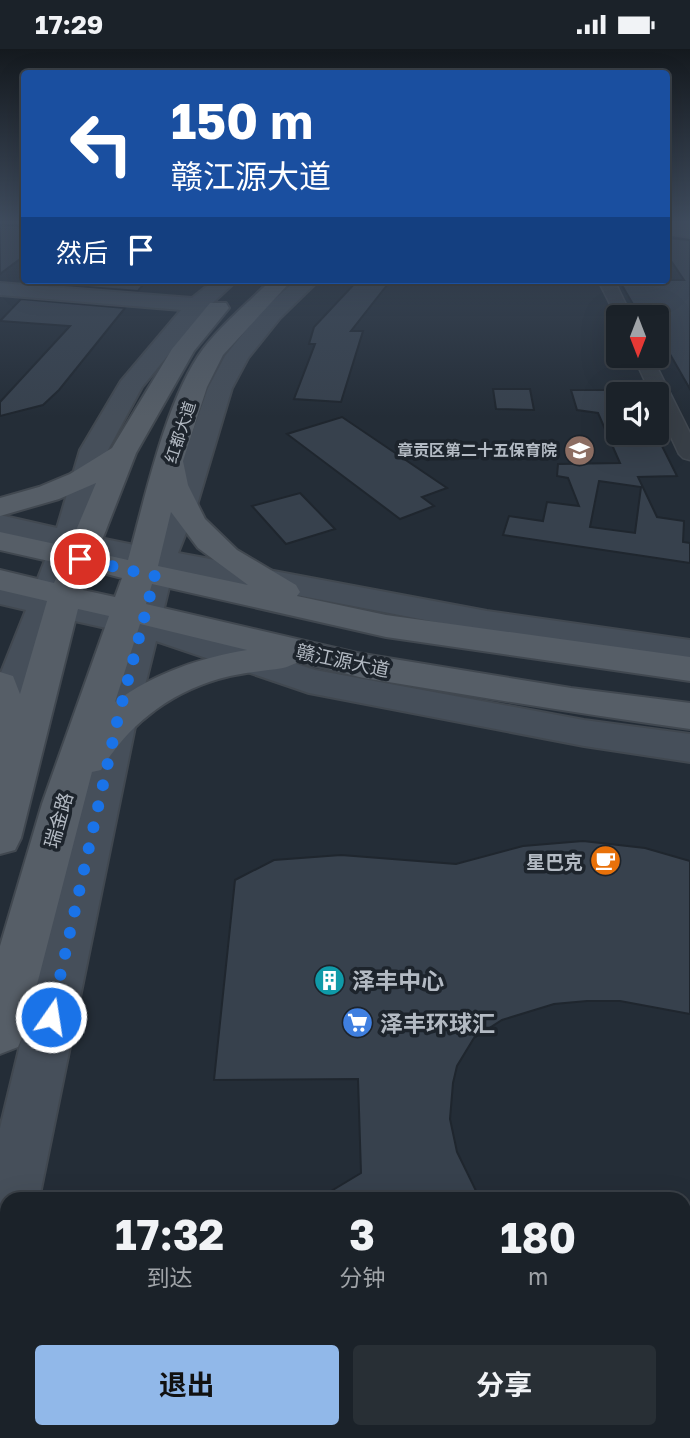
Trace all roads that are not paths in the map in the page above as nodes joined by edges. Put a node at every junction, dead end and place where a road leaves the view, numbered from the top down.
1 (218, 288) edge
2 (243, 288) edge
3 (275, 288) edge
4 (300, 288) edge
5 (610, 288) edge
6 (0, 289) edge
7 (197, 305) junction
8 (618, 305) edge
9 (648, 368) edge
10 (172, 452) junction
11 (122, 453) junction
12 (690, 454) edge
13 (87, 477) junction
14 (182, 505) junction
15 (0, 507) edge
16 (0, 524) edge
17 (0, 541) edge
18 (74, 550) junction
19 (150, 566) junction
20 (257, 578) junction
21 (0, 580) edge
22 (0, 594) edge
23 (55, 599) junction
24 (133, 618) junction
25 (377, 624) junction
26 (690, 651) edge
27 (253, 660) junction
28 (365, 666) junction
29 (690, 669) edge
30 (2, 704) edge
31 (690, 716) edge
32 (117, 722) junction
33 (690, 748) edge
34 (12, 801) junction
35 (62, 804) junction
36 (0, 838) edge
37 (0, 1031) edge
38 (13, 1192) edge

1 - 7 street
2 - 11 main road, 红都大道
3 - 10 main road, 红都大道
4 - 14 street
5 - 8 street
6 - 7 street
7 - 13 street
9 - 12 street
10 - 14 main road
10 - 19 main road, 红都大道
11 - 13 main road
11 - 18 main road, 红都大道
13 - 15 main road
13 - 18 street
14 - 19 street
14 - 20 main road
16 - 18 street
17 - 18 main road
18 - 19 main road
18 - 23 street
19 - 20 street
19 - 24 street
19 - 25 main road
20 - 25 main road
20 - 26 street
21 - 23 main road, 赣江源大道
22 - 23 street
23 - 24 main road, 赣江源大道
23 - 30 street
23 - 34 main road
24 - 27 street
24 - 28 main road, 赣江源大道
24 - 32 street
24 - 35 main road, 瑞金路
25 - 28 main road
25 - 29 main road
27 - 28 main road
27 - 32 main road
27 - 33 street
28 - 31 main road, 赣江源大道
30 - 34 main road
32 - 35 main road
32 - 38 street
34 - 36 main road
35 - 37 main road, 瑞金路

